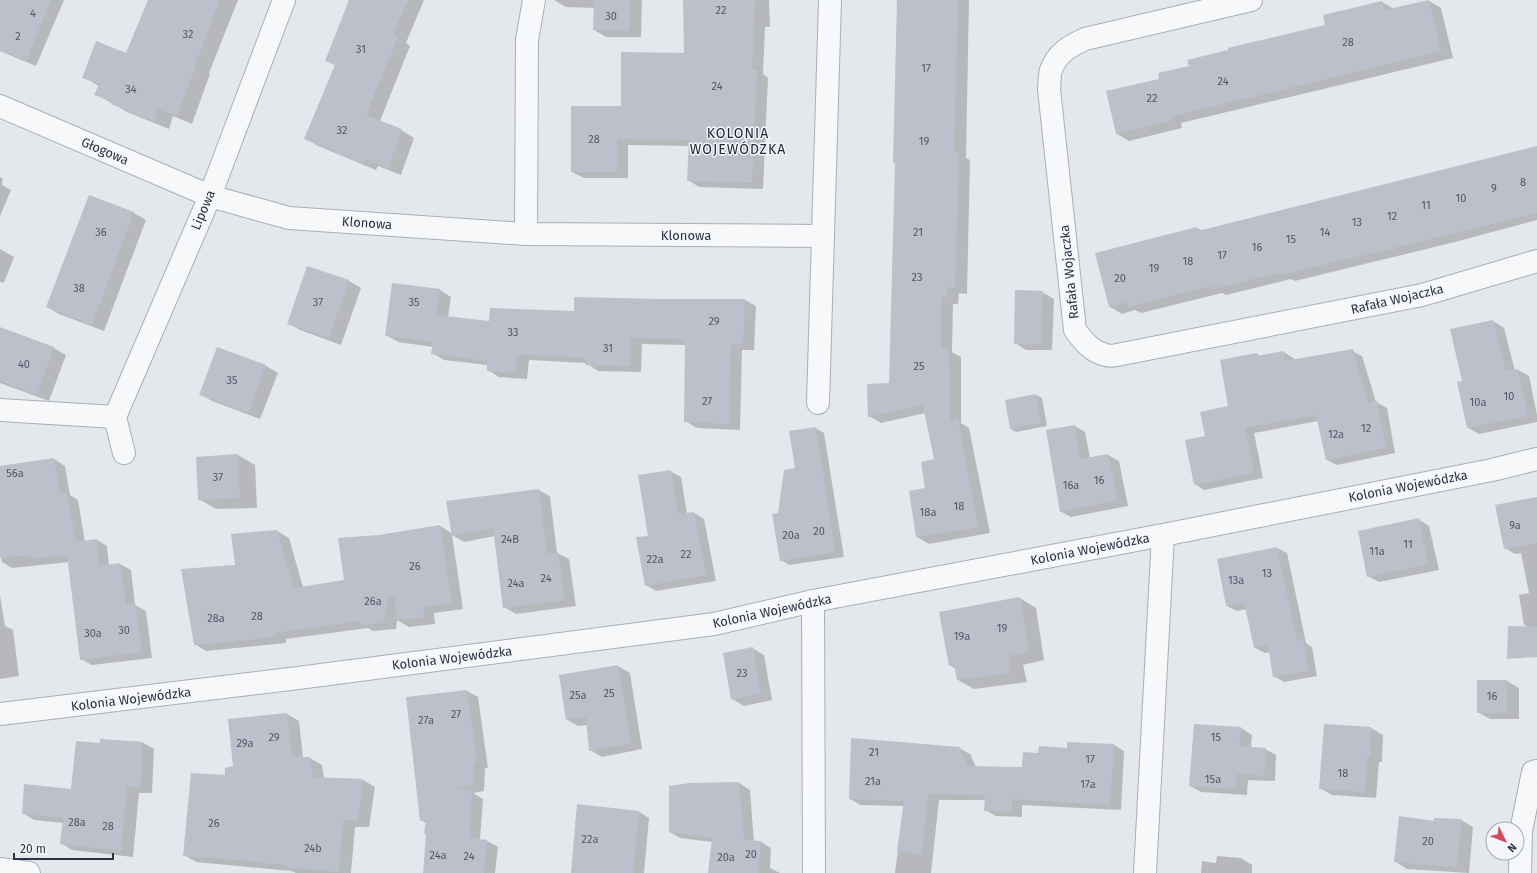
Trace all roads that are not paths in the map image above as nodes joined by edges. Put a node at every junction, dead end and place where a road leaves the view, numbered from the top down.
1 (284, 0) edge
2 (534, 0) edge
3 (830, 0) edge
4 (1251, 0) edge
5 (0, 106) edge
6 (210, 196) junction
7 (526, 234) junction
8 (823, 236) junction
9 (1537, 261) edge
10 (818, 403) dead end
11 (0, 410) edge
12 (115, 417) junction
13 (124, 453) dead end
14 (1537, 459) edge
15 (1163, 535) junction
16 (813, 601) junction
17 (0, 714) edge
18 (1537, 771) edge
19 (0, 868) edge
20 (29, 873) edge
21 (814, 873) edge
22 (1145, 873) edge
23 (1520, 873) edge

1 - 6 street, Lipowa
2 - 7 street
3 - 8 street
4 - 9 street, Rafała Wojaczka
5 - 6 street, Głogowa
6 - 7 street, Klonowa
6 - 12 street, Lipowa
7 - 8 street, Klonowa
8 - 10 street
11 - 12 street
12 - 13 street
14 - 15 street, Kolonia Wojewódzka
15 - 16 street, Kolonia Wojewódzka
15 - 22 street
16 - 17 street, Kolonia Wojewódzka
16 - 21 street
18 - 23 street
19 - 20 street

